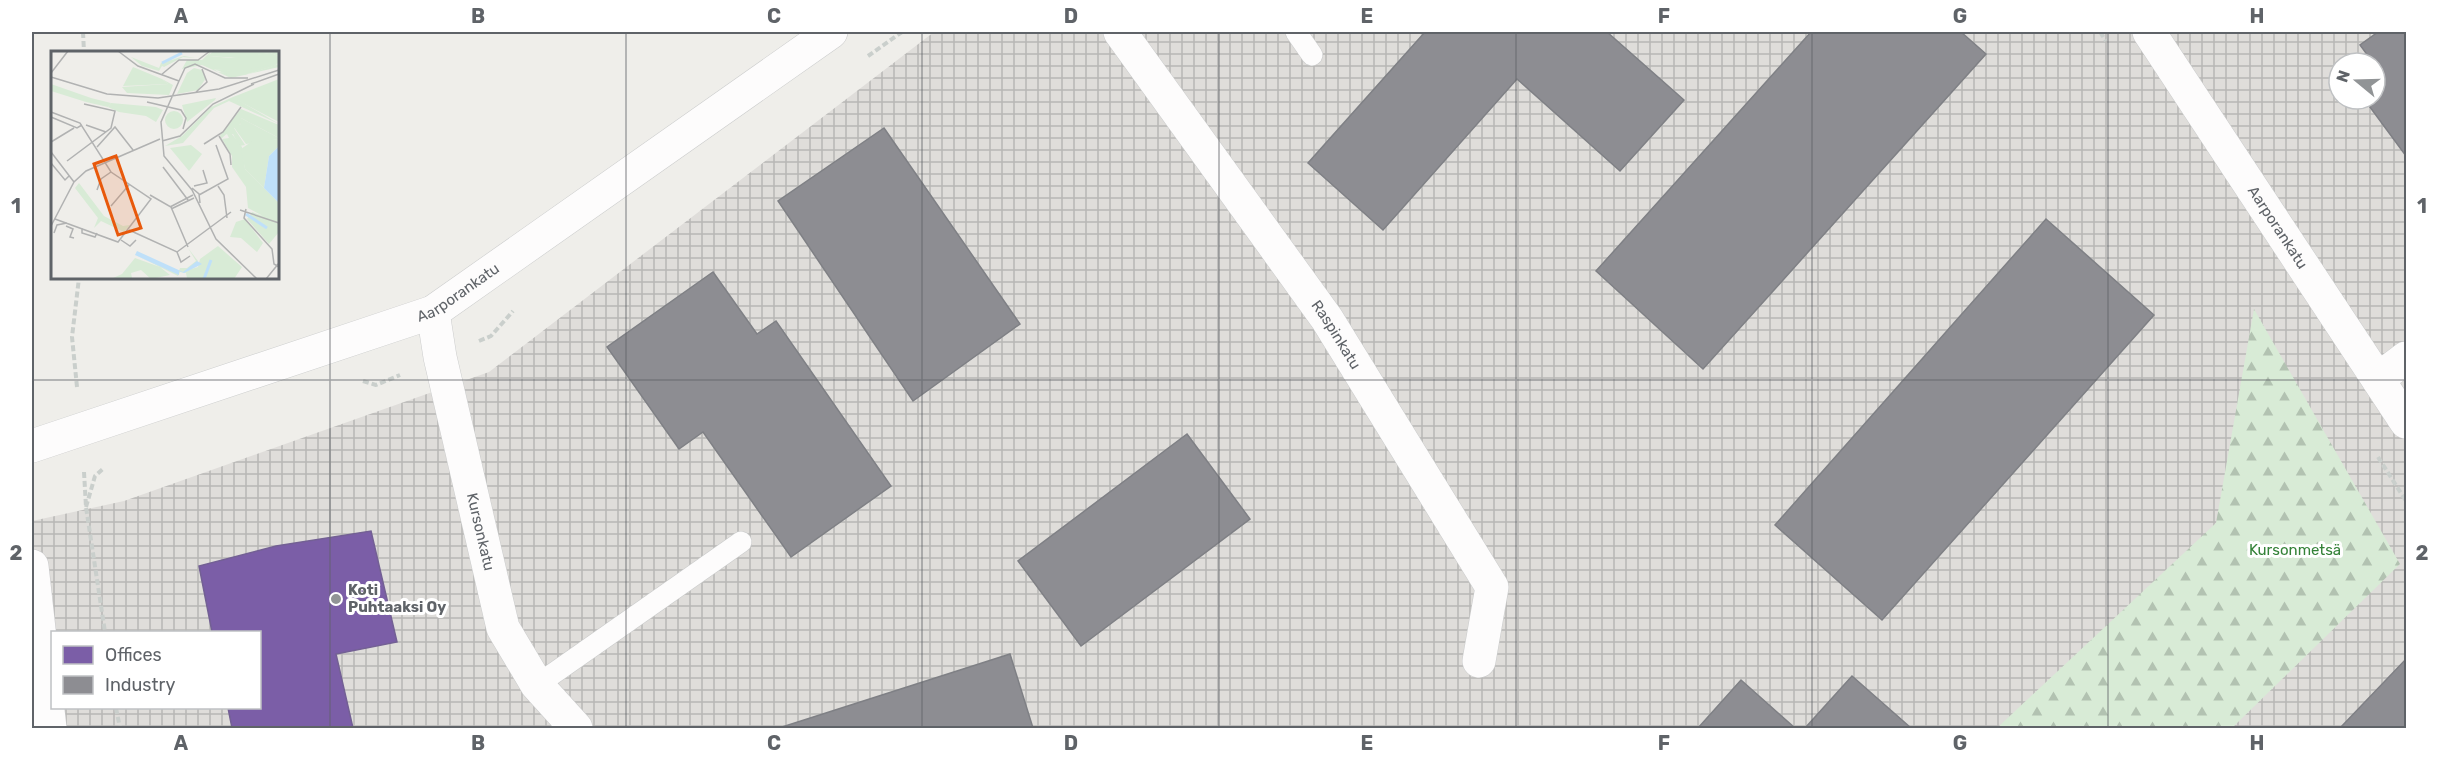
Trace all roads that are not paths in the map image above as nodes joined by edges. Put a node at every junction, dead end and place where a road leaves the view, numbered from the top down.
1 (831, 32) edge
2 (1120, 32) edge
3 (1296, 32) edge
4 (2149, 32) edge
5 (1312, 55) dead end
6 (433, 312) junction
7 (2406, 358) edge
8 (2378, 379) junction
9 (2406, 422) edge
10 (32, 446) edge
11 (741, 542) dead end
12 (32, 566) edge
13 (1479, 661) dead end
14 (537, 685) junction
15 (50, 729) edge
16 (576, 729) edge

1 - 6 street, Aarporankatu
2 - 13 street, Raspinkatu
3 - 5 lane
4 - 8 street, Aarporankatu
6 - 10 street, Aarporankatu
6 - 14 street, Kursonkatu
7 - 8 street
8 - 9 street, Aarporankatu
11 - 14 lane
12 - 15 street
14 - 16 street, Kursonkatu

